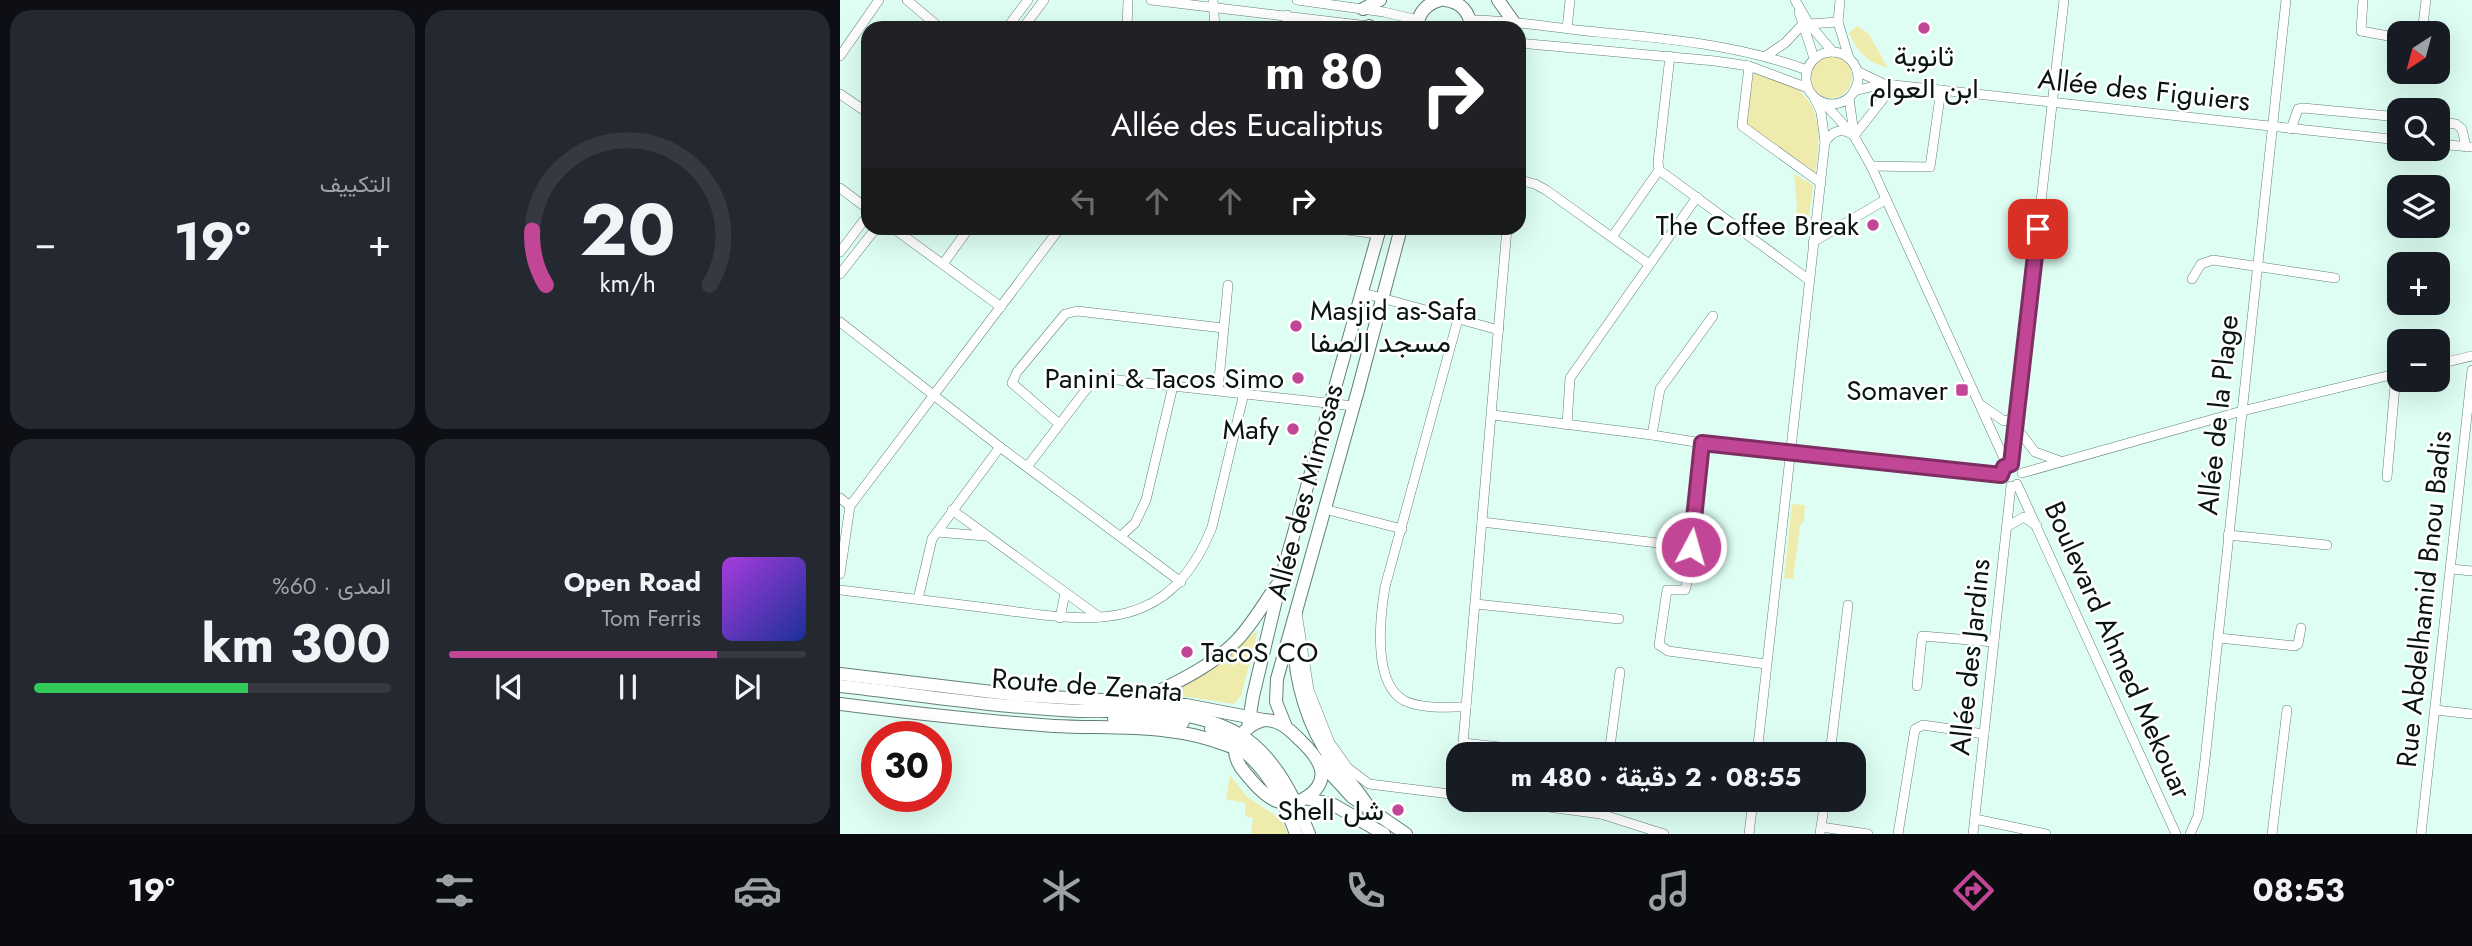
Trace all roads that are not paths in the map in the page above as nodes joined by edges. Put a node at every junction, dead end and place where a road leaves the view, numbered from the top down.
1 (880, 0) edge
2 (907, 0) edge
3 (1028, 0) edge
4 (1044, 0) edge
5 (1128, 0) edge
6 (1151, 0) edge
7 (1297, 0) edge
8 (1380, 0) edge
9 (1498, 0) edge
10 (1570, 0) edge
11 (1840, 0) edge
12 (2064, 0) edge
13 (2286, 0) edge
14 (2363, 0) edge
15 (2426, 0) edge
16 (1451, 1) edge
17 (1213, 3) edge
18 (1797, 4) edge
19 (1363, 9) junction
20 (1287, 15) junction
21 (865, 21) edge
22 (932, 21) edge
23 (1012, 21) edge
24 (1028, 21) edge
25 (1127, 21) edge
26 (1214, 21) edge
27 (1287, 21) edge
28 (1329, 21) edge
29 (1407, 21) edge
30 (1419, 21) edge
31 (1468, 21) edge
32 (1513, 21) edge
33 (2423, 21) edge
34 (1838, 22) junction
35 (1526, 23) edge
36 (1805, 24) junction
37 (861, 27) edge
38 (1567, 29) junction
39 (2387, 36) edge
40 (1526, 44) edge
41 (1833, 52) junction
42 (840, 56) edge
43 (1670, 56) junction
44 (1766, 56) junction
45 (1814, 58) junction
46 (1849, 58) junction
47 (1749, 66) junction
48 (1807, 70) junction
49 (1857, 71) junction
50 (1889, 84) junction
51 (1808, 88) junction
52 (1941, 90) junction
53 (840, 94) edge
54 (1852, 94) junction
55 (1814, 97) junction
56 (1824, 103) junction
57 (2052, 103) junction
58 (861, 108) edge
59 (2387, 116) edge
60 (2450, 123) edge
61 (2272, 127) junction
62 (2291, 129) junction
63 (1854, 136) junction
64 (2387, 139) edge
65 (1825, 142) junction
66 (2450, 145) edge
67 (2469, 147) edge
68 (1871, 166) junction
69 (1659, 170) junction
70 (1526, 182) edge
71 (1821, 183) junction
72 (840, 188) edge
73 (1698, 197) junction
74 (1885, 200) junction
75 (861, 204) edge
76 (861, 224) edge
77 (871, 235) edge
78 (903, 235) edge
79 (964, 235) edge
80 (1055, 235) edge
81 (1378, 235) edge
82 (1399, 235) edge
83 (1506, 235) edge
84 (1612, 237) junction
85 (1813, 242) junction
86 (840, 252) edge
87 (943, 264) junction
88 (1649, 264) junction
89 (2258, 268) junction
90 (840, 274) edge
91 (2335, 278) dead end
92 (2192, 279) dead end
93 (1809, 280) junction
94 (1228, 285) dead end
95 (1363, 293) junction
96 (1382, 298) junction
97 (1001, 307) junction
98 (1713, 316) dead end
99 (1458, 319) junction
100 (840, 322) edge
101 (1223, 328) junction
102 (1499, 330) junction
103 (2472, 356) edge
104 (2450, 361) edge
105 (2472, 370) edge
106 (2387, 376) edge
107 (1173, 386) junction
108 (1218, 390) junction
109 (2395, 392) edge
110 (1244, 393) junction
111 (936, 395) junction
112 (1332, 402) junction
113 (1980, 404) junction
114 (1354, 405) junction
115 (2242, 411) junction
116 (2018, 413) junction
117 (1493, 415) junction
118 (1059, 423) junction
119 (1567, 425) junction
120 (2015, 426) junction
121 (1652, 435) junction
122 (1702, 443) junction
123 (1000, 447) junction
124 (1789, 452) junction
125 (2062, 461) junction
126 (2009, 465) junction
127 (1027, 467) junction
128 (2022, 473) junction
129 (2001, 475) junction
130 (2387, 477) dead end
131 (2014, 485) junction
132 (840, 498) edge
133 (850, 506) junction
134 (1324, 509) junction
135 (952, 510) junction
136 (1482, 522) junction
137 (2008, 526) junction
138 (2037, 526) junction
139 (1402, 530) junction
140 (937, 532) junction
141 (2228, 535) junction
142 (987, 536) junction
143 (1121, 537) junction
144 (2327, 545) dead end
145 (1691, 547) junction
146 (2451, 569) junction
147 (2472, 571) edge
148 (840, 574) edge
149 (1281, 579) junction
150 (1181, 582) junction
151 (840, 590) edge
152 (1065, 593) junction
153 (918, 599) junction
154 (1476, 604) junction
155 (1848, 605) dead end
156 (1296, 617) junction
157 (1060, 618) junction
158 (1100, 618) junction
159 (1619, 619) dead end
160 (2301, 628) dead end
161 (2218, 638) junction
162 (1994, 642) junction
163 (1766, 664) junction
164 (1620, 672) dead end
165 (840, 674) edge
166 (840, 686) edge
167 (1916, 686) dead end
168 (840, 693) edge
169 (1138, 702) junction
170 (840, 704) edge
171 (1466, 708) junction
172 (2287, 710) dead end
173 (2435, 710) junction
174 (2472, 714) edge
175 (1286, 727) junction
176 (1242, 734) junction
177 (1984, 734) junction
178 (1463, 742) edge
179 (1611, 742) edge
180 (1758, 742) edge
181 (1831, 742) edge
182 (1319, 761) junction
183 (1446, 794) edge
184 (1296, 801) junction
185 (1371, 811) junction
186 (1586, 812) edge
187 (1752, 812) edge
188 (1823, 812) edge
189 (1601, 814) joint
190 (1975, 819) junction
191 (1821, 830) edge
192 (1296, 834) edge
193 (1309, 834) edge
194 (1384, 834) edge
195 (1406, 834) edge
196 (1664, 834) edge
197 (1749, 834) edge
198 (1868, 834) edge
199 (1898, 834) edge
200 (1973, 834) edge
201 (2046, 834) edge
202 (2176, 834) edge
203 (2190, 834) edge
204 (2272, 834) edge
205 (2421, 834) edge

1 - 21 street
2 - 22 street
3 - 23 street
4 - 24 street
5 - 25 street
6 - 17 street
7 - 19 street
8 - 19 main road
9 - 32 main road
10 - 38 street
11 - 34 street
12 - 57 street
13 - 61 street, Allée de la Plage
14 - 39 street
15 - 33 street
16 - 30 main road
16 - 31 main road
17 - 20 street
17 - 26 street
18 - 36 street
19 - 29 street
20 - 27 street
20 - 28 street
34 - 36 street
34 - 46 street
35 - 38 street
36 - 41 street
36 - 44 street
36 - 45 street
37 - 42 street
38 - 44 street
40 - 43 street
41 - 45 street
41 - 46 street
43 - 47 street
43 - 69 street
44 - 48 street
45 - 48 street
46 - 49 street
47 - 51 street
47 - 71 street
48 - 51 street
49 - 50 street, Allée des Figuiers
49 - 54 street
50 - 52 street, Allée des Figuiers
50 - 54 street, Allée des Figuiers
50 - 63 street
51 - 55 street
52 - 57 street, Allée des Figuiers
52 - 68 street
53 - 58 street
54 - 56 street
54 - 63 street
55 - 56 street
55 - 65 street
56 - 63 street
57 - 61 street, Allée des Figuiers
57 - 116 street
59 - 62 street
60 - 67 street
61 - 62 street, Allée des Figuiers
61 - 89 street, Allée de la Plage
62 - 64 street, Allée des Figuiers
63 - 65 street
63 - 68 street
65 - 71 street
66 - 67 street
68 - 74 street
69 - 73 street
69 - 84 street
70 - 84 street
71 - 85 street
72 - 75 street
73 - 88 street
73 - 93 street
74 - 85 street
74 - 113 street
76 - 86 street
77 - 90 street
78 - 87 street
79 - 87 street
80 - 97 street
81 - 95 main road, Allée des Mimosas
82 - 96 main road, Allée des Mimosas
83 - 102 street
84 - 88 street
85 - 93 street
87 - 97 street
88 - 119 street
89 - 91 street
89 - 92 street
89 - 115 street, Allée de la Plage
93 - 124 street
94 - 101 street
95 - 96 street
95 - 112 main road, Allée des Mimosas
96 - 99 street
96 - 114 main road, Allée des Mimosas
97 - 111 street
98 - 121 street
99 - 102 street
99 - 139 street
100 - 111 street
101 - 108 street
101 - 118 street
102 - 117 street
103 - 104 street
105 - 146 street, Rue Abdelhamid Bnou Badis
106 - 115 street
107 - 108 street
107 - 118 street
107 - 143 street
108 - 110 street
109 - 130 street
110 - 112 street
110 - 150 street
111 - 123 street
111 - 133 street
112 - 114 street
112 - 149 main road, Allée des Mimosas
113 - 116 street
113 - 126 street
114 - 134 main road, Allée des Mimosas
115 - 125 street
115 - 141 street, Allée de la Plage
116 - 120 street
117 - 119 street
117 - 136 street
118 - 127 street
119 - 121 street
120 - 125 street
120 - 126 street
121 - 122 street
122 - 124 street
122 - 145 street
123 - 127 street
123 - 135 street
124 - 129 street
124 - 163 street
125 - 128 street
126 - 128 street
126 - 129 street
127 - 143 street
128 - 131 street
129 - 131 street
131 - 137 street, Allée des Jardins
131 - 138 street, Boulevard Ahmed Mekouar
132 - 133 street
133 - 148 street
134 - 139 street
134 - 156 main road, Allée des Mimosas
135 - 140 street
135 - 142 street
136 - 145 street
136 - 154 street
137 - 138 street
137 - 162 street, Allée des Jardins
138 - 202 street, Boulevard Ahmed Mekouar
139 - 171 street
140 - 142 street
140 - 153 street
141 - 144 street
141 - 161 street, Allée de la Plage
142 - 152 street
143 - 150 street
145 - 163 street
146 - 147 street
146 - 173 street, Rue Abdelhamid Bnou Badis
149 - 169 main road
149 - 176 main road, Allée des Mimosas
150 - 158 street
151 - 153 street
152 - 157 street
152 - 158 street
153 - 157 street
154 - 159 street
154 - 171 street
155 - 181 street
156 - 175 main road, Allée des Mimosas
156 - 183 street
156 - 185 main road
157 - 158 street
160 - 161 street
161 - 203 street, Allée de la Plage
162 - 167 street
162 - 177 street, Allée des Jardins
163 - 180 street
164 - 179 street
165 - 169 main road, Route de Zenata
166 - 176 main road, Route de Zenata
168 - 176 main road, Route de Zenata
169 - 176 main road, Route de Zenata
170 - 176 main road, Route de Zenata
171 - 178 street
172 - 204 street
173 - 174 street
173 - 205 street, Rue Abdelhamid Bnou Badis
175 - 176 main road, Route de Zenata
175 - 182 main road
176 - 184 main road, Route de Zenata
176 - 184 main road
177 - 190 street, Allée des Jardins
177 - 199 street
182 - 184 main road
182 - 185 main road
184 - 192 main road
184 - 193 main road
184 - 194 main road
185 - 195 main road
186 - 189 street
187 - 197 street
188 - 191 street
189 - 196 street
190 - 200 street, Allée des Jardins
190 - 201 street
191 - 198 street

